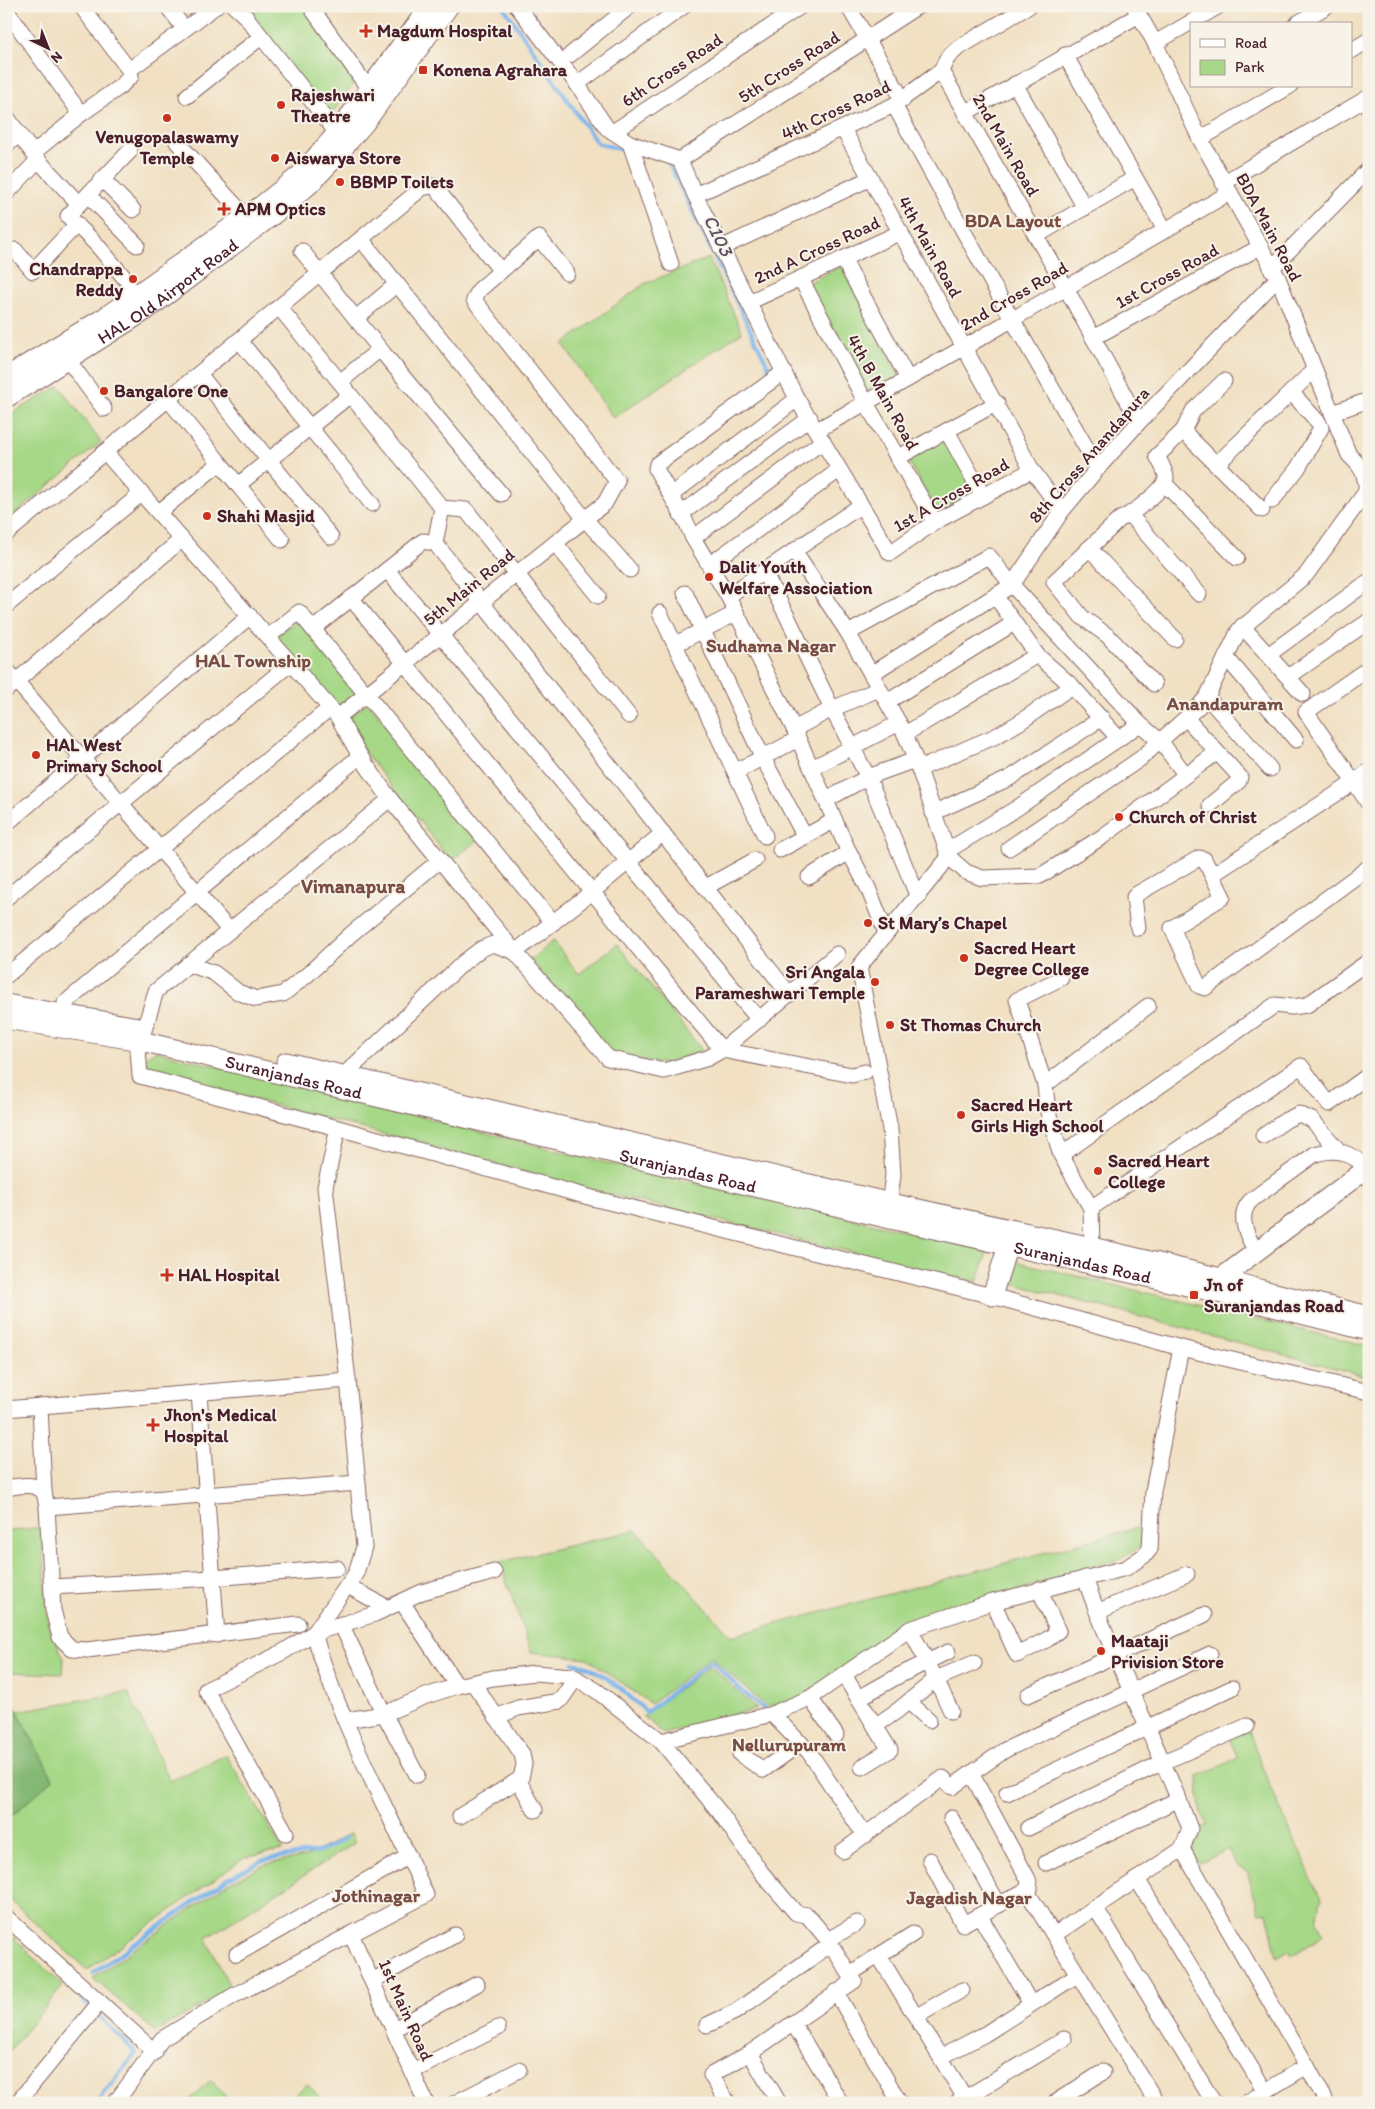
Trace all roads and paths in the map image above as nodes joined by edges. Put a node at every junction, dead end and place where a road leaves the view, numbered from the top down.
1 (81, 6) edge
2 (167, 6) edge
3 (216, 6) edge
4 (234, 6) edge
5 (310, 6) edge
6 (430, 6) edge
7 (449, 6) edge
8 (517, 6) edge
9 (630, 6) edge
10 (684, 6) edge
11 (801, 6) edge
12 (848, 6) edge
13 (918, 6) edge
14 (1029, 6) edge
15 (1219, 6) edge
16 (1327, 6) edge
17 (6, 10) edge
18 (1136, 10) edge
19 (245, 12) edge
20 (1191, 22) edge
21 (1299, 22) edge
22 (1190, 23) edge
23 (184, 28) junction
24 (261, 37) junction
25 (867, 38) junction
26 (1369, 40) edge
27 (1155, 43) junction
28 (1352, 49) edge
29 (570, 55) dead end
30 (1066, 55) junction
31 (129, 70) junction
32 (941, 71) junction
33 (577, 84) junction
34 (1015, 84) junction
35 (368, 88) junction
36 (1287, 88) edge
37 (188, 96) dead end
38 (1369, 97) edge
39 (899, 102) junction
40 (966, 113) junction
41 (81, 114) junction
42 (6, 116) edge
43 (843, 129) junction
44 (613, 132) junction
45 (337, 133) junction
46 (19, 134) junction
47 (1200, 139) junction
48 (177, 142) dead end
49 (6, 146) edge
50 (632, 150) junction
51 (130, 151) dead end
52 (36, 156) junction
53 (680, 160) junction
54 (1369, 168) edge
55 (870, 178) junction
56 (1135, 178) junction
57 (103, 180) junction
58 (305, 180) junction
59 (1226, 188) junction
60 (6, 194) edge
61 (695, 195) junction
62 (84, 200) junction
63 (1085, 208) junction
64 (133, 210) dead end
65 (246, 217) junction
66 (77, 224) junction
67 (1165, 230) junction
68 (901, 232) junction
69 (1036, 236) junction
70 (361, 239) junction
71 (137, 245) dead end
72 (1260, 247) junction
73 (721, 248) junction
74 (15, 250) dead end
75 (302, 251) dead end
76 (843, 260) junction
77 (671, 264) dead end
78 (500, 270) junction
79 (320, 273) junction
80 (567, 273) dead end
81 (1275, 274) junction
82 (801, 279) junction
83 (397, 284) junction
84 (1066, 288) junction
85 (134, 296) junction
86 (750, 302) junction
87 (279, 307) junction
88 (356, 318) junction
89 (1012, 319) junction
90 (1093, 338) junction
91 (240, 340) junction
92 (965, 347) junction
93 (380, 349) junction
94 (68, 360) junction
95 (1314, 370) junction
96 (784, 372) junction
97 (199, 374) junction
98 (6, 378) edge
99 (908, 379) junction
100 (1224, 381) dead end
101 (340, 382) junction
102 (1291, 392) junction
103 (350, 395) junction
104 (6, 398) edge
105 (168, 399) junction
106 (797, 399) junction
107 (1369, 400) edge
108 (866, 403) junction
109 (997, 403) junction
110 (104, 409) dead end
111 (1332, 413) junction
112 (1139, 422) junction
113 (310, 427) junction
114 (817, 430) junction
115 (947, 431) junction
116 (1183, 431) junction
117 (105, 452) junction
118 (897, 458) junction
119 (269, 460) junction
120 (220, 463) junction
121 (1216, 465) junction
122 (1365, 467) edge
123 (1098, 468) junction
124 (839, 470) junction
125 (1032, 470) junction
126 (1165, 484) junction
127 (238, 486) junction
128 (142, 493) junction
129 (501, 494) dead end
130 (671, 495) junction
131 (984, 496) junction
132 (1367, 496) edge
133 (372, 504) dead end
134 (860, 506) junction
135 (442, 508) junction
136 (1062, 511) junction
137 (159, 512) junction
138 (681, 514) junction
139 (1130, 515) junction
140 (585, 519) junction
141 (935, 522) junction
142 (6, 534) edge
143 (331, 537) dead end
144 (693, 538) junction
145 (182, 539) junction
146 (282, 540) dead end
147 (436, 543) junction
148 (555, 543) junction
149 (1089, 548) junction
150 (794, 551) junction
151 (1237, 558) dead end
152 (709, 565) junction
153 (387, 570) junction
154 (630, 570) dead end
155 (764, 572) junction
156 (516, 574) junction
157 (1369, 581) edge
158 (1012, 585) junction
159 (685, 594) dead end
160 (1200, 594) dead end
161 (598, 596) dead end
162 (728, 596) junction
163 (996, 596) junction
164 (351, 598) junction
165 (482, 602) junction
166 (6, 606) edge
167 (660, 613) dead end
168 (736, 613) junction
169 (250, 616) junction
170 (1369, 621) edge
171 (1014, 623) junction
172 (1242, 626) junction
173 (313, 629) junction
174 (704, 630) junction
175 (848, 633) junction
176 (441, 635) junction
177 (268, 636) junction
178 (1175, 640) dead end
179 (676, 644) junction
180 (1037, 655) junction
181 (1268, 655) junction
182 (1226, 656) junction
183 (291, 663) junction
184 (405, 664) junction
185 (1369, 668) edge
186 (6, 670) edge
187 (871, 674) junction
188 (1288, 677) junction
189 (1154, 684) dead end
190 (11, 686) edge
191 (1072, 686) junction
192 (879, 689) junction
193 (1303, 694) dead end
194 (366, 695) junction
195 (1207, 697) junction
196 (887, 702) junction
197 (832, 709) junction
198 (334, 713) junction
199 (629, 716) dead end
200 (1102, 718) junction
201 (1186, 718) junction
202 (1140, 724) junction
203 (902, 728) junction
204 (796, 734) junction
205 (1119, 739) junction
206 (1296, 740) dead end
207 (1161, 742) junction
208 (853, 746) junction
209 (1216, 753) junction
210 (360, 756) junction
211 (763, 758) junction
212 (82, 759) junction
213 (917, 764) junction
214 (812, 768) junction
215 (1270, 769) dead end
216 (1369, 771) edge
217 (735, 772) junction
218 (1186, 774) junction
219 (868, 776) junction
220 (1353, 784) junction
221 (390, 799) junction
222 (826, 800) junction
223 (121, 804) junction
224 (1369, 804) edge
225 (1210, 805) dead end
226 (933, 813) junction
227 (835, 820) junction
228 (6, 824) edge
229 (663, 833) junction
230 (765, 836) dead end
231 (805, 837) junction
232 (1009, 848) dead end
233 (160, 849) junction
234 (780, 850) dead end
235 (849, 852) junction
236 (948, 854) junction
237 (440, 860) junction
238 (755, 860) dead end
239 (628, 862) junction
240 (1369, 867) edge
241 (1212, 875) junction
242 (809, 877) dead end
243 (706, 887) junction
244 (592, 892) junction
245 (197, 893) junction
246 (918, 897) junction
247 (6, 898) edge
248 (553, 923) junction
249 (1138, 928) dead end
250 (229, 930) junction
251 (886, 934) junction
252 (515, 952) junction
253 (838, 954) dead end
254 (1369, 961) edge
255 (188, 964) junction
256 (6, 976) edge
257 (1060, 978) dead end
258 (790, 994) junction
259 (65, 1003) dead end
260 (6, 1004) edge
261 (1148, 1006) dead end
262 (6, 1019) edge
263 (759, 1020) junction
264 (143, 1035) junction
265 (722, 1050) junction
266 (865, 1072) dead end
267 (344, 1075) junction
268 (1369, 1075) edge
269 (1045, 1085) junction
270 (338, 1128) junction
271 (1263, 1136) dead end
272 (1340, 1152) junction
273 (1061, 1155) junction
274 (1368, 1173) edge
275 (1091, 1208) junction
276 (888, 1211) junction
277 (1010, 1238) junction
278 (1092, 1247) junction
279 (1256, 1251) junction
280 (1223, 1287) junction
281 (992, 1296) junction
282 (1369, 1316) edge
283 (1369, 1331) edge
284 (1181, 1348) junction
285 (348, 1380) junction
286 (1369, 1392) edge
287 (199, 1393) junction
288 (40, 1406) junction
289 (6, 1409) edge
290 (358, 1482) junction
291 (6, 1488) edge
292 (206, 1494) junction
293 (45, 1499) junction
294 (337, 1568) dead end
295 (494, 1572) dead end
296 (1187, 1574) dead end
297 (213, 1578) junction
298 (1085, 1578) junction
299 (348, 1586) junction
300 (52, 1587) junction
301 (1039, 1589) junction
302 (993, 1602) junction
303 (395, 1605) junction
304 (1096, 1612) junction
305 (1204, 1615) dead end
306 (298, 1624) dead end
307 (341, 1624) junction
308 (910, 1629) junction
309 (314, 1633) junction
310 (217, 1634) junction
311 (948, 1652) dead end
312 (1210, 1654) dead end
313 (1115, 1655) junction
314 (927, 1662) junction
315 (974, 1663) dead end
316 (844, 1675) junction
317 (576, 1678) junction
318 (936, 1679) junction
319 (465, 1684) junction
320 (1232, 1688) dead end
321 (1132, 1692) junction
322 (1028, 1696) dead end
323 (810, 1698) junction
324 (859, 1698) junction
325 (909, 1702) junction
326 (951, 1711) dead end
327 (384, 1714) junction
328 (772, 1714) junction
329 (496, 1717) junction
330 (346, 1720) junction
331 (929, 1720) dead end
332 (875, 1726) junction
333 (1148, 1726) junction
334 (1247, 1726) dead end
335 (836, 1735) dead end
336 (661, 1741) junction
337 (801, 1743) junction
338 (740, 1754) dead end
339 (1163, 1762) junction
340 (862, 1767) dead end
341 (971, 1774) junction
342 (417, 1775) dead end
343 (520, 1779) junction
344 (1007, 1793) dead end
345 (1179, 1798) junction
346 (535, 1810) dead end
347 (460, 1816) dead end
348 (951, 1818) dead end
349 (1028, 1828) dead end
350 (286, 1833) dead end
351 (865, 1836) junction
352 (1182, 1849) junction
353 (842, 1851) dead end
354 (409, 1856) junction
355 (930, 1860) dead end
356 (1046, 1863) dead end
357 (1137, 1879) junction
358 (1028, 1889) junction
359 (999, 1905) junction
360 (1095, 1907) junction
361 (980, 1916) junction
362 (6, 1917) edge
363 (857, 1923) dead end
364 (351, 1934) junction
365 (913, 1934) dead end
366 (1054, 1934) junction
367 (454, 1935) dead end
368 (829, 1942) junction
369 (237, 1954) dead end
370 (879, 1956) junction
371 (1077, 1975) junction
372 (372, 1981) junction
373 (854, 1981) junction
374 (477, 1984) dead end
375 (962, 1990) dead end
376 (836, 1992) junction
377 (100, 2002) junction
378 (1032, 2004) junction
379 (917, 2016) junction
380 (793, 2024) junction
381 (707, 2025) dead end
382 (498, 2028) dead end
383 (394, 2029) junction
384 (1064, 2039) dead end
385 (155, 2052) junction
386 (750, 2053) junction
387 (941, 2057) junction
388 (1307, 2066) junction
389 (519, 2070) dead end
390 (413, 2071) junction
391 (1103, 2072) dead end
392 (1265, 2092) junction
393 (963, 2101) edge
394 (17, 2103) edge
395 (115, 2103) edge
396 (426, 2103) edge
397 (456, 2103) edge
398 (728, 2103) edge
399 (779, 2103) edge
400 (841, 2103) edge
401 (900, 2103) edge
402 (1054, 2103) edge
403 (1157, 2103) edge
404 (1214, 2103) edge
405 (1246, 2103) edge
406 (1322, 2103) edge

1 - 31 street
2 - 23 street
3 - 23 street
4 - 19 street
5 - 35 street
6 - 35 main road, HAL Old Airport Road
7 - 58 main road, HAL Old Airport Road
8 - 33 street
9 - 29 street
10 - 33 street
11 - 44 street, 6th Cross Road
12 - 25 street
13 - 25 street, 5th Cross Road
14 - 32 street, 4th Cross Road
15 - 20 street
16 - 21 street
17 - 41 street
18 - 27 street, BDA Main Road
18 - 30 street
19 - 24 street
22 - 27 street
23 - 31 street
24 - 37 street
24 - 45 street
25 - 39 street
25 - 53 street, 5th Cross Road
26 - 28 street
27 - 47 street, BDA Main Road
30 - 34 street
30 - 56 street
31 - 41 street
32 - 39 street, 4th Cross Road
32 - 40 street, 2nd Main Road
33 - 44 street
34 - 40 street
34 - 63 street
35 - 45 main road, HAL Old Airport Road
36 - 47 street
38 - 59 street, 2nd Cross Road
39 - 43 street, 4th Cross Road
39 - 89 street
40 - 69 street, 2nd Main Road
41 - 52 street
42 - 46 street
43 - 55 street, 4th Main Road
43 - 61 street, 4th Cross Road
44 - 50 street
45 - 58 main road, HAL Old Airport Road
46 - 49 street
46 - 52 street
47 - 59 street, BDA Main Road
48 - 65 street
50 - 53 street
50 - 77 street
51 - 57 street
52 - 60 street
52 - 62 street
53 - 61 street
54 - 81 street, 8th Cross Anandapura
55 - 68 street, 4th Main Road
55 - 73 street
56 - 63 street
56 - 67 street
57 - 62 street
57 - 64 street
58 - 65 main road, HAL Old Airport Road
58 - 94 main road, HAL Old Airport Road
59 - 67 street, 2nd Cross Road
59 - 72 street, BDA Main Road
61 - 73 street
62 - 66 street
62 - 71 street
63 - 69 street
65 - 85 main road, HAL Old Airport Road
66 - 74 street
66 - 85 street
67 - 84 street, 2nd Cross Road
68 - 76 street, 2nd A Cross Road
68 - 92 street, 4th Main Road
69 - 84 street, 2nd Main Road
70 - 78 street
70 - 79 street
70 - 83 street
72 - 81 street, BDA Main Road
72 - 90 street, 1st Cross Road
73 - 86 street
75 - 79 street
76 - 82 street, 2nd A Cross Road
76 - 99 street
78 - 80 street
78 - 140 street, 5th Main Road
79 - 87 street
79 - 88 street
81 - 95 street, BDA Main Road
81 - 112 street, 8th Cross Anandapura
82 - 86 street, 2nd A Cross Road
82 - 108 street, 4th B Main Road
83 - 88 street
83 - 140 street
84 - 89 street, 2nd Cross Road
84 - 90 street, 2nd Main Road
85 - 98 main road, HAL Old Airport Road
86 - 96 street
87 - 91 street
87 - 101 street
88 - 93 street
89 - 92 street, 2nd Cross Road
89 - 123 street
90 - 112 street, 2nd Main Road
91 - 97 street
91 - 113 street
92 - 99 street, 2nd Cross Road
92 - 109 street, 4th Main Road
93 - 101 street
93 - 129 street
94 - 104 main road, HAL Old Airport Road
94 - 110 street
95 - 102 street
95 - 111 street, BDA Main Road
96 - 106 street
96 - 130 street
97 - 105 street
97 - 119 street
99 - 108 street, 2nd Cross Road
100 - 116 street
101 - 103 street
102 - 121 street
102 - 121 street
103 - 113 street
103 - 135 street
105 - 117 street
105 - 120 street
106 - 114 street
106 - 130 street
107 - 111 street
108 - 114 street, 2nd Cross Road
108 - 118 street, 4th B Main Road
109 - 115 street
109 - 125 street, 4th Main Road
111 - 122 street, BDA Main Road
112 - 123 street, 8th Cross Anandapura
113 - 119 street
113 - 133 street
114 - 124 street
114 - 138 street
114 - 144 street
115 - 118 street
115 - 131 street
116 - 121 street
116 - 126 street
117 - 128 street
117 - 142 street
118 - 141 street, 4th B Main Road
119 - 127 street
119 - 143 street
120 - 127 street
120 - 137 street
122 - 132 street
123 - 136 street, 8th Cross Anandapura
124 - 134 street
124 - 152 street
125 - 131 street, 1st A Cross Road
125 - 136 street, 4th Main Road
126 - 139 street
126 - 151 street
127 - 146 street
128 - 137 street
128 - 166 street
130 - 138 street
131 - 141 street, 1st A Cross Road
132 - 172 street
134 - 141 street, 1st A Cross Road
134 - 150 street
135 - 147 street
135 - 156 street
136 - 158 street, 8th Cross Anandapura
137 - 145 street
138 - 144 street
139 - 149 street
139 - 160 street
140 - 148 street, 5th Main Road
140 - 154 street
144 - 152 street
145 - 169 street
145 - 190 street
147 - 153 street
147 - 165 street
148 - 156 street, 5th Main Road
148 - 161 street
149 - 178 street
149 - 189 street
150 - 155 street
150 - 175 street
152 - 162 street
153 - 164 street
153 - 176 street
155 - 162 street
155 - 197 street
156 - 165 street, 5th Main Road
156 - 199 street
157 - 181 street
158 - 163 street, 8th Cross Anandapura
158 - 175 street
158 - 202 street
159 - 174 street
162 - 168 street
163 - 171 street
163 - 187 street, 8th Cross Anandapura
164 - 173 street
164 - 184 street
165 - 176 street, 5th Main Road
165 - 229 street
167 - 179 street
168 - 174 street
168 - 204 street
169 - 177 street
169 - 212 street
170 - 188 street
171 - 180 street
171 - 196 street
172 - 181 street
172 - 182 street
173 - 177 street
173 - 194 street
174 - 179 street
174 - 211 street
175 - 187 street
176 - 184 street, 5th Main Road
176 - 239 street
177 - 183 street
179 - 217 street
180 - 191 street
180 - 203 street
181 - 188 street
182 - 195 street
182 - 206 street
183 - 198 street
183 - 223 street
184 - 194 street, 5th Main Road
184 - 244 street
185 - 220 street
186 - 190 street
187 - 192 street
188 - 193 street
190 - 212 street
191 - 200 street
191 - 213 street
192 - 196 street
192 - 197 street
194 - 198 street, 5th Main Road
194 - 248 street
195 - 201 street
195 - 215 street
196 - 203 street
197 - 204 street
197 - 208 street
198 - 210 street
198 - 233 street, 5th Main Road
200 - 205 street
200 - 226 street
201 - 207 street
201 - 209 street
202 - 205 street
202 - 207 street
203 - 208 street
203 - 213 street
204 - 211 street
204 - 214 street
205 - 236 street
207 - 218 street
207 - 232 street
208 - 214 street
208 - 219 street
209 - 218 street
209 - 225 street
210 - 221 street
210 - 245 street
211 - 217 street
211 - 231 street
212 - 223 street
212 - 228 street
213 - 219 street
213 - 226 street
214 - 222 street
216 - 220 street
217 - 230 street
218 - 236 street
219 - 222 street
219 - 246 street
220 - 224 street
220 - 241 street
221 - 237 street
221 - 250 street
222 - 227 street
223 - 233 street
223 - 247 street
226 - 236 street
227 - 231 street
227 - 235 street
229 - 239 street
229 - 243 street
231 - 234 street
233 - 245 street
233 - 256 street, 5th Main Road
235 - 242 street
235 - 251 street
236 - 246 street
237 - 252 street
237 - 255 street
238 - 243 street
239 - 244 street
239 - 263 street
240 - 241 street
241 - 249 street
243 - 258 street
244 - 248 street
244 - 265 street
245 - 250 street
245 - 259 street
246 - 251 street
248 - 252 street
250 - 255 street
251 - 276 street
252 - 265 street
252 - 267 street
253 - 258 street
254 - 273 street
255 - 264 street
257 - 269 street
258 - 263 street
260 - 264 main road, Suranjandas Road
261 - 269 street
262 - 264 main road, Suranjandas Road
263 - 265 street
264 - 267 main road, Suranjandas Road
264 - 270 street
264 - 276 main road, Suranjandas Road
265 - 266 street
267 - 276 main road, Suranjandas Road
268 - 275 street
269 - 273 street
270 - 281 street
270 - 285 street
271 - 272 street
272 - 274 street
272 - 279 street
273 - 275 street
274 - 279 main road
274 - 280 main road
275 - 278 street
276 - 277 main road, Suranjandas Road
277 - 278 main road, Suranjandas Road
277 - 280 main road, Suranjandas Road
277 - 281 main road
278 - 280 main road, Suranjandas Road
279 - 280 main road
280 - 282 main road, Suranjandas Road
280 - 283 main road, Suranjandas Road
281 - 284 street
284 - 286 street
284 - 298 street
285 - 287 street
285 - 290 street
287 - 288 street
287 - 292 street
288 - 289 street
288 - 293 street
290 - 292 street
290 - 299 street
291 - 293 street
292 - 293 street
292 - 297 street
293 - 300 street
294 - 297 street
295 - 303 street
296 - 304 street
297 - 300 street
297 - 310 street
298 - 301 street
298 - 304 street
299 - 303 street
299 - 309 street
300 - 310 street
301 - 302 street
301 - 302 street
302 - 308 street
303 - 307 street
303 - 319 street
304 - 313 street
305 - 313 street
306 - 310 street
307 - 309 street
307 - 327 street
308 - 314 street
308 - 316 street
309 - 330 street
309 - 350 street
311 - 314 street
312 - 321 street
313 - 321 street
313 - 322 street
314 - 318 street
314 - 324 street
315 - 318 street
316 - 323 street
316 - 324 street
317 - 319 street
317 - 329 street
317 - 336 street
318 - 325 street
318 - 326 street
319 - 327 street
319 - 329 street
320 - 333 street
321 - 333 street
321 - 341 street
323 - 328 street
323 - 335 street
324 - 332 street
325 - 331 street
325 - 332 street
327 - 330 street
327 - 342 street
328 - 336 street
328 - 337 street
329 - 343 street
330 - 354 street
332 - 340 street
333 - 339 street
333 - 344 street
334 - 339 street
336 - 368 street
337 - 338 street
337 - 351 street
339 - 345 street
339 - 349 street
341 - 351 street
341 - 358 street
343 - 346 street
343 - 347 street
345 - 352 street
345 - 356 street
348 - 359 street
351 - 353 street
352 - 357 street
352 - 388 street
354 - 364 street
354 - 369 street
355 - 361 street
357 - 360 street
357 - 392 street
358 - 359 street
358 - 366 street
359 - 361 street
360 - 366 street
360 - 404 street
361 - 378 street
362 - 377 street
363 - 368 street
364 - 372 street, 1st Main Road
364 - 385 street
365 - 370 street
366 - 371 street
367 - 372 street
368 - 373 street
368 - 381 street
370 - 373 street
370 - 379 street
371 - 378 street
371 - 403 street
372 - 383 street, 1st Main Road
373 - 376 street
374 - 383 street
375 - 379 street
376 - 380 street
376 - 401 street
377 - 385 street
377 - 394 street
378 - 387 street
379 - 387 street
380 - 386 street
380 - 400 street
382 - 390 street
383 - 390 street, 1st Main Road
384 - 393 street
385 - 395 street
386 - 398 street
386 - 399 street
387 - 393 street
388 - 392 street
388 - 406 street
389 - 397 street
390 - 396 street, 1st Main Road
391 - 402 street
392 - 405 street

